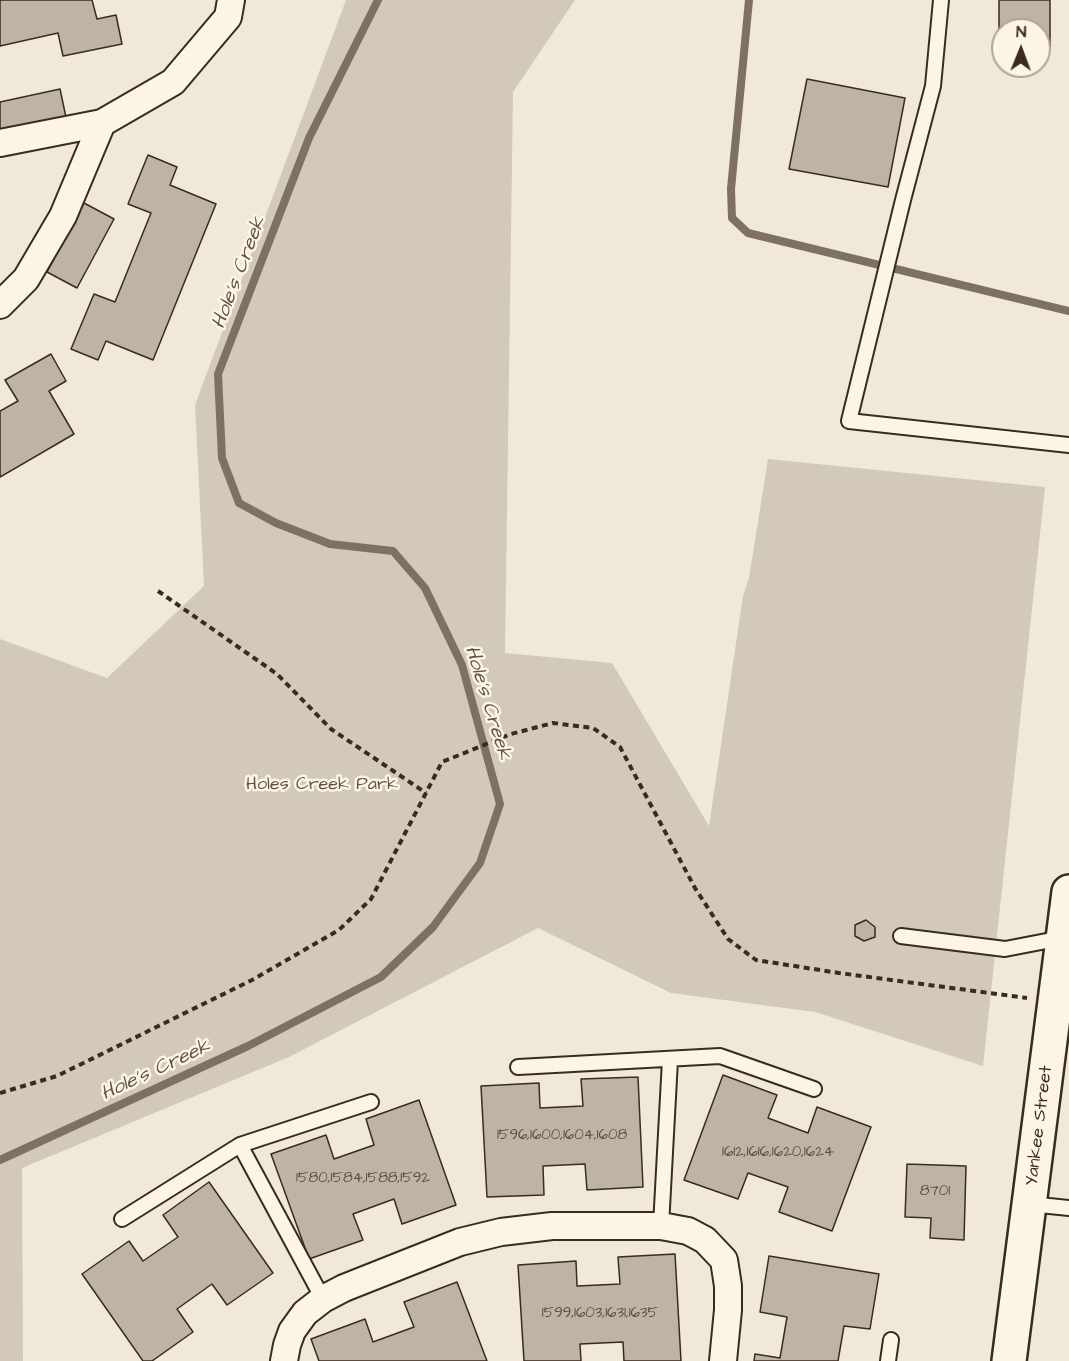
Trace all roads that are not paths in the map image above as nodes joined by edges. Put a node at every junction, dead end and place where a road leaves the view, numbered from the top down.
1 (231, 0) edge
2 (941, 0) edge
3 (102, 123) junction
4 (0, 143) edge
5 (0, 305) edge
6 (1069, 445) edge
7 (1069, 892) edge
8 (901, 936) dead end
9 (1066, 938) edge
10 (670, 1060) junction
11 (518, 1067) dead end
12 (814, 1089) dead end
13 (371, 1102) dead end
14 (240, 1145) junction
15 (1030, 1204) junction
16 (1069, 1208) edge
17 (122, 1219) dead end
18 (661, 1226) junction
19 (322, 1299) junction
20 (891, 1340) dead end
21 (284, 1361) edge
22 (723, 1361) edge
23 (888, 1361) edge
24 (1009, 1361) edge

1 - 3 street
2 - 6 lane
3 - 4 street
3 - 5 street
7 - 9 street, Yankee Street
8 - 9 lane
9 - 15 street, Yankee Street
10 - 11 lane
10 - 12 lane
10 - 18 lane
13 - 14 lane
14 - 17 lane
14 - 19 lane
15 - 16 lane
15 - 24 street, Yankee Street
18 - 19 street
18 - 22 street
19 - 21 street
20 - 23 lane

